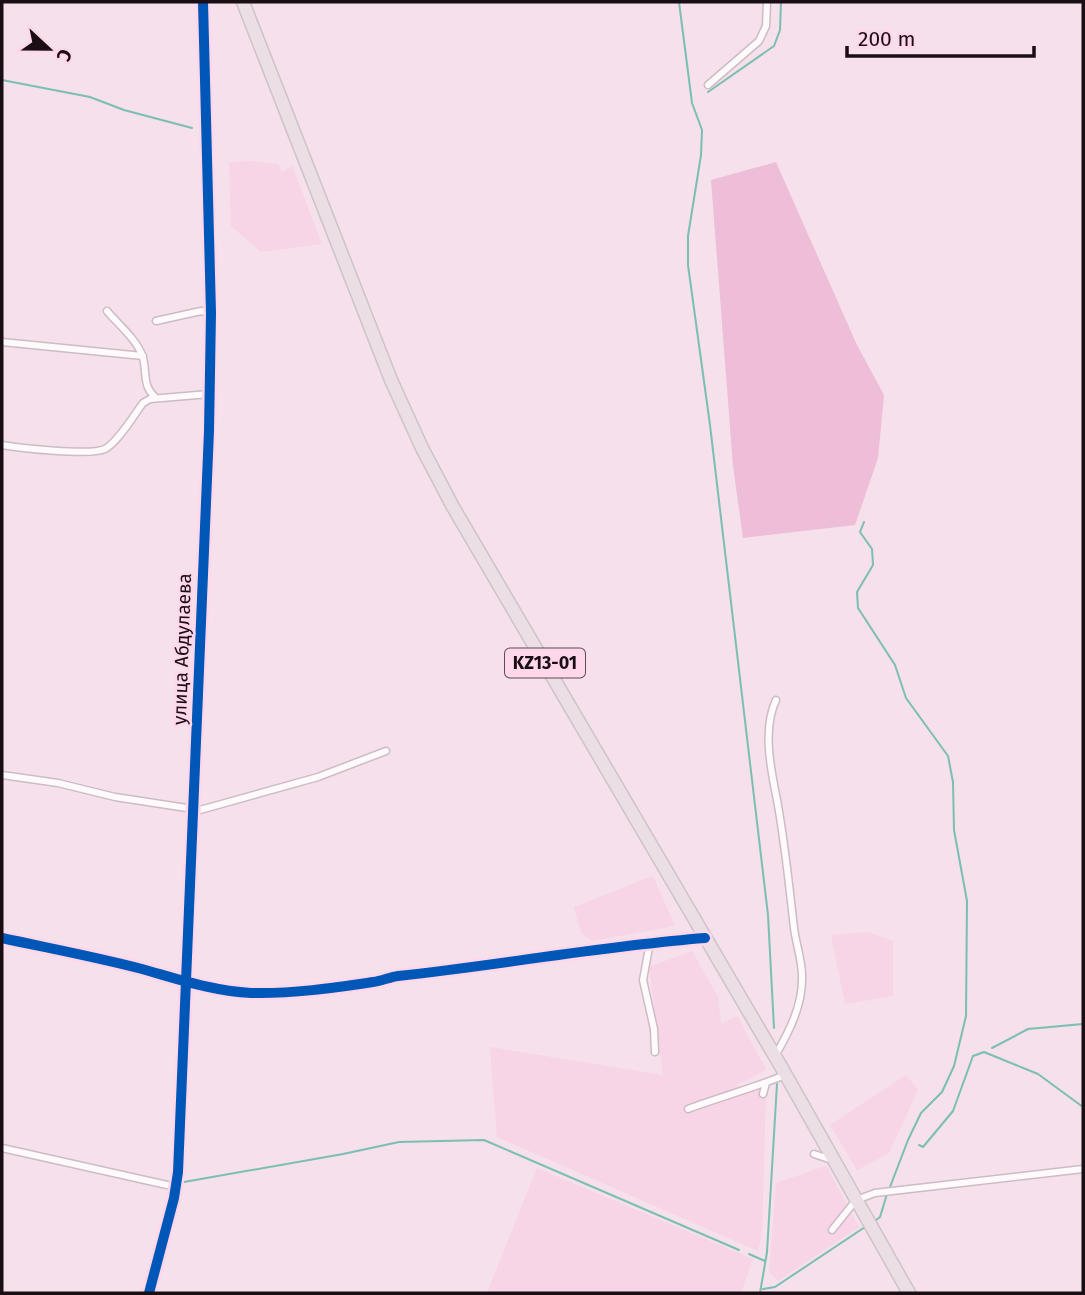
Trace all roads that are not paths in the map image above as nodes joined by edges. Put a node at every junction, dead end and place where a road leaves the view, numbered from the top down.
1 (203, 2) edge
2 (243, 2) edge
3 (767, 2) edge
4 (708, 85) dead end
5 (107, 311) dead end
6 (211, 313) junction
7 (156, 321) dead end
8 (2, 342) edge
9 (143, 356) junction
10 (209, 394) junction
11 (155, 397) junction
12 (2, 445) edge
13 (776, 700) dead end
14 (386, 751) dead end
15 (2, 775) edge
16 (193, 809) junction
17 (2, 938) edge
18 (705, 938) junction
19 (650, 942) junction
20 (185, 983) junction
21 (655, 1052) dead end
22 (774, 1056) junction
23 (785, 1074) junction
24 (766, 1083) junction
25 (763, 1094) dead end
26 (688, 1109) dead end
27 (2, 1141) edge
28 (5, 1149) edge
29 (814, 1154) dead end
30 (833, 1161) junction
31 (1083, 1169) edge
32 (176, 1187) junction
33 (856, 1200) junction
34 (832, 1230) dead end
35 (149, 1293) edge
36 (909, 1293) edge

1 - 6 street, улица Абдулаева
2 - 18 highway, KZ13-01
3 - 4 street
5 - 9 street
6 - 7 street
6 - 10 street, улица Абдулаева
8 - 9 street
9 - 11 street
10 - 11 street
10 - 16 street, улица Абдулаева
11 - 12 street
13 - 22 street
14 - 16 street
15 - 16 street
16 - 20 street, улица Абдулаева
17 - 20 street
18 - 19 street
18 - 22 highway, KZ13-01
19 - 20 street
19 - 21 street
20 - 32 street, улица Абдулаева
22 - 23 highway, KZ13-01
23 - 24 street
23 - 30 highway, KZ13-01
24 - 25 street
24 - 26 street
27 - 28 street
28 - 32 street
29 - 30 street
30 - 33 highway, KZ13-01
31 - 33 street
32 - 35 street, улица Абдулаева
33 - 34 street
33 - 36 highway, KZ13-01

